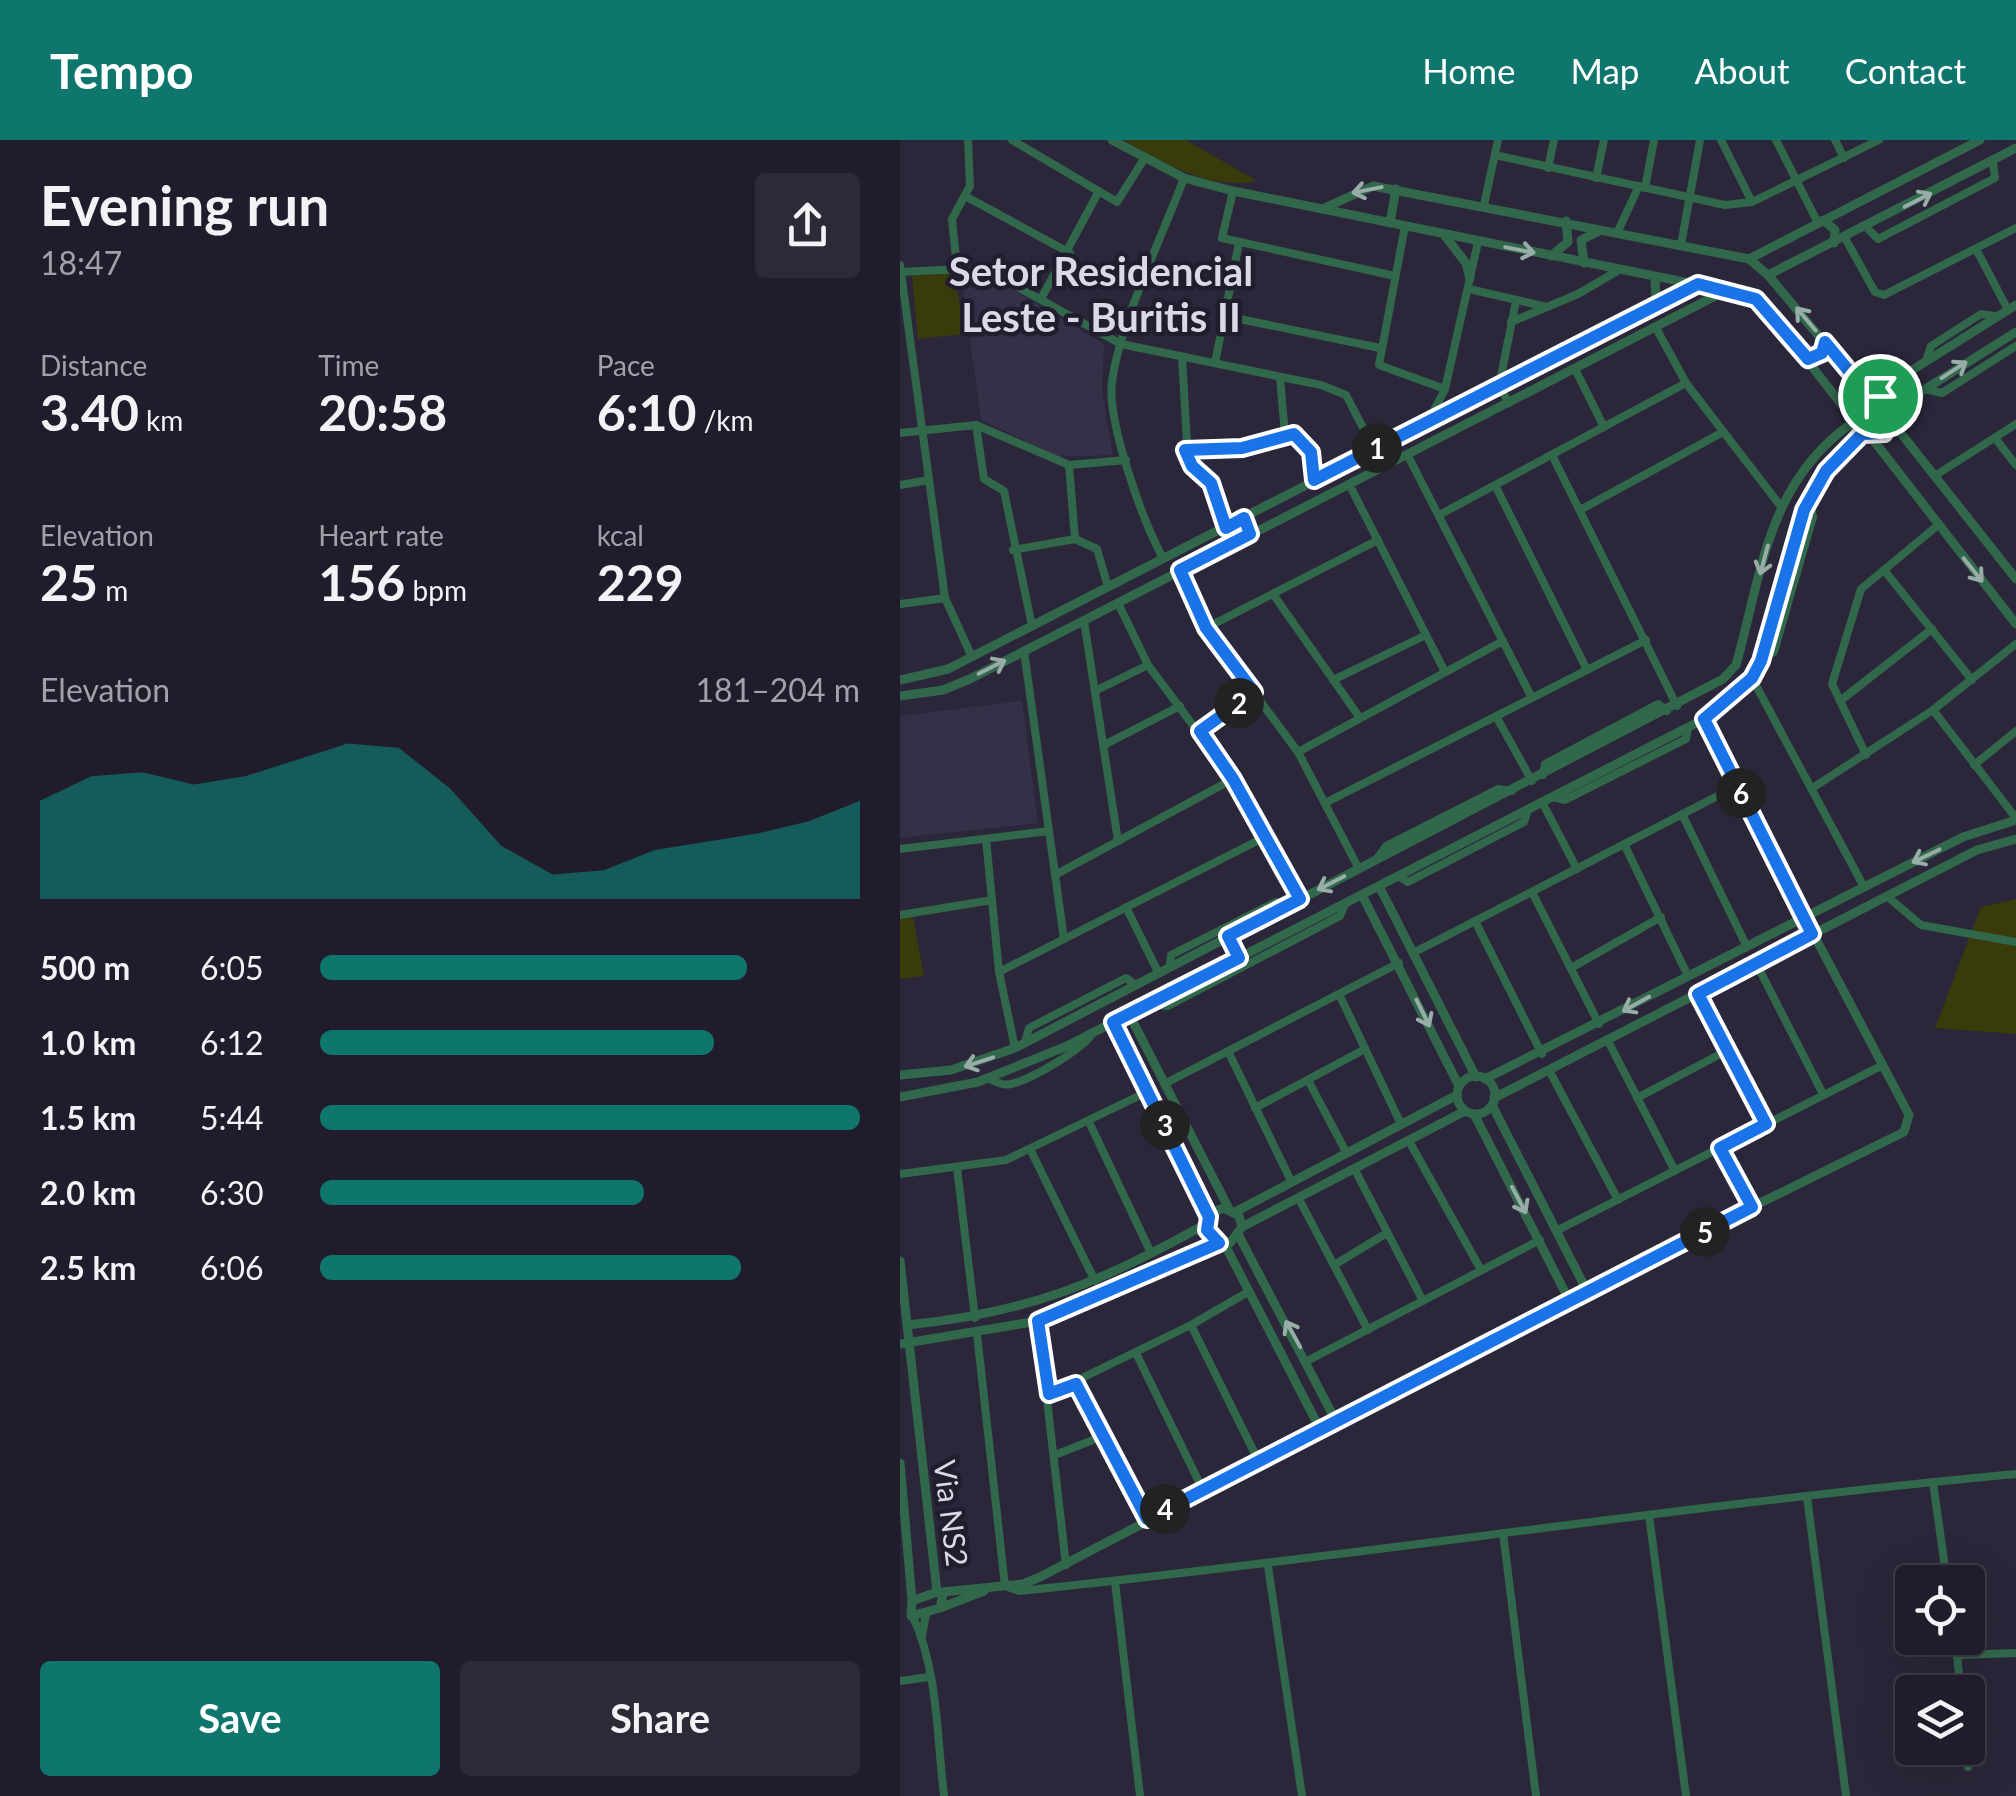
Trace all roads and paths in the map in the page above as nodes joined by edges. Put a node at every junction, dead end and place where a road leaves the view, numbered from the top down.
1 (968, 140) edge
2 (1012, 140) edge
3 (1112, 140) edge
4 (1498, 140) edge
5 (1554, 140) edge
6 (1604, 140) edge
7 (1654, 140) edge
8 (1700, 140) edge
9 (1721, 140) edge
10 (1776, 140) edge
11 (1835, 140) edge
12 (1878, 140) edge
13 (1980, 140) edge
14 (2013, 150) edge
15 (1495, 155) junction
16 (1844, 158) junction
17 (1144, 159) junction
18 (1992, 162) junction
19 (2016, 163) edge
20 (1548, 168) junction
21 (1184, 178) junction
22 (1596, 178) junction
23 (1796, 181) junction
24 (1642, 187) junction
25 (1396, 189) junction
26 (1099, 191) junction
27 (1232, 191) junction
28 (965, 196) junction
29 (1692, 198) junction
30 (1752, 202) junction
31 (1484, 205) junction
32 (1322, 209) junction
33 (1566, 222) junction
34 (1820, 222) junction
35 (1390, 223) junction
36 (1404, 226) junction
37 (1866, 227) junction
38 (1601, 230) junction
39 (2016, 230) edge
40 (1617, 233) junction
41 (1445, 236) junction
42 (1845, 238) junction
43 (1478, 242) junction
44 (1240, 243) junction
45 (1834, 243) junction
46 (1681, 245) junction
47 (1976, 248) junction
48 (1070, 252) junction
49 (1551, 256) junction
50 (1748, 258) junction
51 (1584, 262) junction
52 (958, 268) junction
53 (900, 269) edge
54 (1619, 270) junction
55 (1768, 274) junction
56 (1394, 276) junction
57 (1655, 276) junction
58 (1469, 284) junction
59 (1698, 284) junction
60 (1727, 290) junction
61 (1042, 298) junction
62 (1516, 300) junction
63 (2012, 306) edge
64 (1656, 307) junction
65 (1547, 308) junction
66 (1225, 316) junction
67 (1511, 322) junction
68 (1656, 328) junction
69 (2016, 332) edge
70 (1825, 342) junction
71 (1122, 344) junction
72 (911, 345) junction
73 (900, 346) edge
74 (2016, 346) edge
75 (1380, 348) junction
76 (914, 356) junction
77 (1182, 357) junction
78 (900, 358) edge
79 (1808, 359) junction
80 (1215, 363) junction
81 (1575, 369) junction
82 (1280, 376) junction
83 (1686, 383) junction
84 (1499, 386) junction
85 (1445, 389) junction
86 (1925, 389) junction
87 (1485, 393) junction
88 (1871, 394) junction
89 (1508, 402) junction
90 (1495, 410) junction
91 (1892, 410) junction
92 (1851, 419) junction
93 (1428, 422) junction
94 (1892, 422) junction
95 (2016, 424) edge
96 (976, 425) junction
97 (1604, 427) junction
98 (923, 430) junction
99 (1723, 432) junction
100 (900, 433) edge
101 (1285, 435) junction
102 (1866, 436) junction
103 (1995, 438) junction
104 (1374, 449) junction
105 (1185, 450) junction
106 (1407, 454) junction
107 (1552, 455) junction
108 (1126, 460) junction
109 (1070, 465) junction
110 (2016, 465) edge
111 (1936, 475) junction
112 (929, 480) junction
113 (1314, 480) junction
114 (1349, 484) junction
115 (900, 485) edge
116 (1495, 485) junction
117 (1780, 504) junction
118 (1258, 510) junction
119 (1580, 510) junction
120 (1438, 515) junction
121 (1244, 518) junction
122 (1266, 526) junction
123 (1937, 526) junction
124 (1226, 528) junction
125 (1250, 534) junction
126 (1075, 539) junction
127 (1378, 540) junction
128 (1013, 550) junction
129 (1163, 558) junction
130 (1180, 570) junction
131 (1884, 570) junction
132 (2016, 579) edge
133 (1108, 587) junction
134 (1096, 593) junction
135 (1273, 594) junction
136 (945, 598) junction
137 (1084, 599) junction
138 (1118, 602) junction
139 (900, 604) edge
140 (2016, 607) edge
141 (2002, 608) junction
142 (1105, 610) junction
143 (1087, 619) junction
144 (2016, 624) edge
145 (1032, 626) junction
146 (1206, 628) junction
147 (1932, 629) junction
148 (1426, 635) junction
149 (1503, 640) junction
150 (1646, 640) junction
151 (2016, 644) edge
152 (1024, 651) junction
153 (972, 657) junction
154 (1148, 665) junction
155 (1586, 670) junction
156 (1445, 672) junction
157 (1752, 678) junction
158 (900, 680) edge
159 (1333, 680) junction
160 (1972, 680) junction
161 (1095, 691) junction
162 (1254, 692) junction
163 (900, 696) edge
164 (1532, 698) junction
165 (1840, 701) junction
166 (1180, 706) junction
167 (1672, 708) junction
168 (1933, 710) junction
169 (1496, 716) junction
170 (1360, 718) junction
171 (1704, 719) junction
172 (1688, 729) junction
173 (1200, 731) junction
174 (2016, 731) edge
175 (1104, 745) junction
176 (1298, 752) junction
177 (1866, 755) junction
178 (1578, 757) junction
179 (1974, 766) junction
180 (1543, 775) junction
181 (1590, 778) junction
182 (1233, 779) junction
183 (1532, 781) junction
184 (1737, 786) junction
185 (1814, 787) junction
186 (1512, 791) junction
187 (1548, 799) junction
188 (1324, 804) junction
189 (1528, 810) junction
190 (1682, 814) junction
191 (2016, 819) edge
192 (1446, 824) junction
193 (1049, 832) junction
194 (1265, 837) junction
195 (986, 839) junction
196 (2016, 839) edge
197 (1118, 841) junction
198 (1624, 844) junction
199 (1457, 846) junction
200 (900, 849) edge
201 (1376, 860) junction
202 (1359, 869) junction
203 (1577, 869) junction
204 (1055, 875) junction
205 (1398, 876) junction
206 (1380, 886) junction
207 (1864, 887) junction
208 (1532, 892) junction
209 (1362, 895) junction
210 (1888, 897) junction
211 (1300, 899) junction
212 (992, 900) junction
213 (1346, 904) junction
214 (1289, 905) junction
215 (1126, 907) junction
216 (900, 915) edge
217 (1660, 916) junction
218 (1805, 918) junction
219 (1475, 921) junction
220 (1812, 934) junction
221 (1228, 936) junction
222 (1064, 939) junction
223 (2016, 942) edge
224 (1748, 947) junction
225 (1415, 952) junction
226 (1239, 958) junction
227 (1399, 963) junction
228 (1756, 963) junction
229 (1170, 966) junction
230 (1570, 968) junction
231 (999, 972) junction
232 (1158, 972) junction
233 (1688, 976) junction
234 (1339, 994) junction
235 (1698, 994) junction
236 (1150, 1004) junction
237 (1129, 1014) junction
238 (1113, 1022) junction
239 (1599, 1024) junction
240 (1607, 1040) junction
241 (1015, 1048) junction
242 (1365, 1049) junction
243 (1728, 1050) junction
244 (1228, 1051) junction
245 (1542, 1054) junction
246 (1884, 1065) junction
247 (1549, 1070) junction
248 (900, 1075) edge
249 (1481, 1078) junction
250 (1308, 1080) junction
251 (1164, 1084) junction
252 (1149, 1091) junction
253 (1458, 1091) junction
254 (1824, 1094) junction
255 (900, 1096) edge
256 (1637, 1098) junction
257 (1493, 1101) junction
258 (1256, 1108) junction
259 (1470, 1112) junction
260 (1089, 1122) junction
261 (1401, 1124) junction
262 (1766, 1124) junction
263 (1408, 1141) junction
264 (1720, 1148) junction
265 (1031, 1151) junction
266 (1346, 1152) junction
267 (957, 1168) junction
268 (1354, 1170) junction
269 (1675, 1171) junction
270 (900, 1174) edge
271 (1291, 1180) junction
272 (1299, 1199) junction
273 (1618, 1200) junction
274 (1752, 1207) junction
275 (1232, 1210) junction
276 (1208, 1221) junction
277 (1556, 1231) junction
278 (1240, 1232) junction
279 (1388, 1233) junction
280 (1540, 1240) junction
281 (1222, 1243) junction
282 (1151, 1253) junction
283 (900, 1261) edge
284 (1334, 1264) junction
285 (1480, 1270) junction
286 (1094, 1282) junction
287 (1248, 1292) junction
288 (1588, 1293) junction
289 (1422, 1301) junction
290 (1570, 1302) junction
291 (975, 1318) junction
292 (1038, 1321) junction
293 (907, 1325) junction
294 (1191, 1325) junction
295 (1368, 1330) junction
296 (977, 1334) junction
297 (904, 1343) edge
298 (1136, 1353) junction
299 (1307, 1361) junction
300 (1076, 1384) junction
301 (1049, 1394) junction
302 (1336, 1422) junction
303 (1320, 1430) junction
304 (1103, 1436) junction
305 (1055, 1456) junction
306 (1258, 1462) junction
307 (900, 1463) edge
308 (2016, 1474) edge
309 (1933, 1482) junction
310 (1202, 1490) junction
311 (1807, 1497) junction
312 (902, 1503) edge
313 (1650, 1515) junction
314 (1147, 1519) junction
315 (1503, 1532) junction
316 (904, 1543) edge
317 (1066, 1565) junction
318 (1945, 1565) edge
319 (1268, 1566) junction
320 (1115, 1582) junction
321 (1005, 1586) junction
322 (991, 1587) junction
323 (940, 1592) junction
324 (908, 1602) edge
325 (940, 1608) junction
326 (926, 1614) junction
327 (908, 1617) edge
328 (922, 1636) junction
329 (2016, 1653) edge
330 (1985, 1654) edge
331 (1957, 1655) edge
332 (1959, 1675) edge
333 (929, 1677) junction
334 (900, 1681) edge
335 (944, 1796) edge
336 (1140, 1796) edge
337 (1302, 1796) edge
338 (1536, 1796) edge
339 (1686, 1796) edge
340 (1846, 1796) edge

1 - 28 street
2 - 26 street
3 - 17 street
4 - 15 street
5 - 20 street
6 - 22 street
7 - 24 street
8 - 29 street
9 - 30 street
10 - 23 street
11 - 16 street
12 - 16 street
13 - 34 street
14 - 18 street
14 - 19 street
15 - 20 street
15 - 31 street
16 - 23 street
17 - 21 street
17 - 26 street
37 -> 18 street
18 - 37 street
20 - 22 street
21 - 27 street
21 - 71 street
22 - 24 street
23 - 30 street
23 - 34 street
24 - 29 street
24 - 40 street
25 - 31 street
25 -> 32 street
25 - 35 street
26 - 48 street
27 - 32 street
27 - 44 street
28 - 48 street
28 - 52 street
29 - 30 street
29 - 46 street
31 - 33 street
32 - 35 street
33 - 38 street
33 - 49 street
34 - 45 street
34 - 50 street
35 - 36 street
36 - 41 street
36 - 56 street
37 - 42 street
38 - 40 street
38 - 51 street
39 - 47 street
40 - 46 street
41 - 43 street
41 - 58 street
42 - 45 street
42 - 47 street
43 -> 49 street
43 - 58 street
44 - 56 street
44 - 66 street
45 - 55 street
46 - 50 street
47 - 63 street
48 - 61 street
49 - 51 street
50 - 55 street
51 - 54 street
52 - 53 street
52 - 61 street
53 - 72 street
54 - 57 street
54 - 65 street
70 -> 55 street
56 - 75 street
57 - 59 street
57 - 64 street
58 - 62 street
58 - 85 street
59 - 60 street
59 - 64 street
60 - 68 street
60 - 79 street
61 - 71 street
62 - 65 street
62 - 67 street
63 - 88 street
64 - 84 street
65 - 67 street
66 - 75 street
66 - 80 street
67 - 84 street
68 - 81 street
68 - 83 street
86 -> 69 street
70 - 79 street
70 - 88 street
71 - 77 street
71 - 108 street
72 - 73 street
72 - 76 street
74 - 86 street
75 - 85 street
76 - 78 street
76 - 98 street
77 - 80 street
77 - 105 street
79 - 92 street
80 - 82 street
81 - 89 street
81 - 97 street
82 - 101 street
82 - 104 street
83 - 97 street
83 - 99 street
84 - 87 street
84 - 89 street
85 - 93 street
86 - 91 street
87 - 90 street
87 - 93 street
88 - 91 street
88 - 92 street
89 - 90 street
90 - 106 street
91 - 94 street
92 - 102 street
92 - 117 street
93 - 104 street
94 - 102 street
94 - 111 street
95 - 103 street
96 - 98 street
96 - 109 street
96 - 128 street
97 - 107 street
98 - 100 street
98 - 112 street
99 - 117 street
99 - 119 street
101 - 105 street
101 - 113 street
102 - 123 street
102 - 157 street
103 - 110 street
103 - 111 street
104 - 113 street
105 - 124 street
106 - 114 street
106 - 120 street
107 - 116 street
107 - 119 street
108 - 109 street
108 - 129 street
109 - 126 street
111 - 132 street
112 - 115 street
112 - 136 street
113 - 118 street
114 - 122 street
114 - 127 street
116 - 120 street
116 - 155 street
117 -> 167 street
118 - 121 street
118 - 122 street
119 - 150 street
120 - 149 street
121 - 124 street
121 - 125 street
122 - 125 street
123 - 131 street
123 -> 141 street
124 - 129 street
125 - 130 street
126 - 128 street
126 - 133 street
127 - 135 street
127 - 148 street
128 - 145 street
129 - 133 street
130 - 138 street
130 - 146 street
131 - 147 street
131 - 165 street
133 - 134 street
134 - 137 street
134 - 142 street
135 - 146 street
135 - 159 street
136 - 139 street
136 - 153 street
137 - 143 street
137 - 145 street
138 - 142 street
138 - 154 street
140 - 141 street
141 - 144 street
142 - 143 street
143 - 152 street
143 - 161 street
145 - 153 street
146 - 162 street
147 - 160 street
147 - 165 street
148 - 156 street
148 - 159 street
149 - 156 street
149 - 164 street
150 - 155 street
150 - 167 street
151 - 160 street
163 -> 152 street
152 - 193 street
153 - 158 street
154 - 161 street
154 - 166 street
155 - 164 street
156 - 170 street
157 - 171 street
157 - 185 street
159 - 170 street
160 - 168 street
161 - 175 street
162 - 173 street
162 - 176 street
164 - 169 street
165 - 177 street
166 - 173 street
166 - 175 street
167 - 178 street
167 - 180 street
168 - 177 street
168 - 179 street
169 - 183 street
169 - 188 street
170 - 176 street
171 - 172 street
171 - 184 street
172 - 181 street
172 - 187 street
173 - 182 street
174 - 179 street
175 - 197 street
176 - 188 street
177 - 185 street
178 - 180 street
178 - 181 street
179 - 191 street
180 - 183 street
181 - 187 street
182 - 194 street
182 - 197 street
183 - 186 street
184 - 190 street
184 - 218 street
185 - 207 street
186 - 192 street
186 - 201 street
187 - 189 street
187 - 203 street
188 - 202 street
189 - 199 street
189 - 205 street
190 - 198 street
190 - 224 street
191 -> 207 street
192 - 199 street
192 - 201 street
193 - 195 street
193 - 204 street
194 - 211 street
194 - 215 street
195 - 200 street
195 - 212 street
196 - 210 street
197 - 204 street
198 - 203 street
198 - 217 street
199 - 205 street
201 - 202 street
202 -> 211 street
203 - 208 street
204 - 222 street
205 - 206 street
206 - 209 street
206 - 225 street
207 - 218 street
208 - 219 street
208 - 230 street
209 - 213 street
209 - 227 street
210 - 220 street
210 - 223 street
211 - 214 street
212 - 216 street
212 - 231 street
213 - 226 street
213 - 236 street
214 - 221 street
214 - 229 street
215 - 222 street
215 - 232 street
217 - 230 street
217 - 233 street
218 - 220 street
218 - 224 street
219 - 225 street
219 - 245 street
220 - 228 street
220 - 246 street
221 - 226 street
221 - 229 street
222 - 231 street
224 - 233 street
225 - 249 street
226 - 236 street
227 - 234 street
227 -> 253 street
228 - 235 street
228 - 254 street
229 - 232 street
230 - 239 street
231 - 241 street
232 - 241 street
233 -> 239 street
234 - 242 street
234 - 244 street
235 - 240 street
235 - 243 street
236 - 237 street
237 - 238 street
237 - 251 street
238 - 252 street
238 - 255 street
239 - 245 street
240 - 247 street
240 - 256 street
241 -> 248 street
242 - 250 street
242 - 261 street
243 - 256 street
243 - 262 street
244 - 251 street
244 - 258 street
245 - 249 street
246 - 254 street
246 - 274 street
247 - 257 street
247 - 273 street
249 - 253 street
249 - 257 street
250 - 258 street
250 - 266 street
251 - 275 street
252 - 260 street
252 - 276 street
253 - 259 street
253 - 261 street
254 - 262 street
256 - 269 street
257 - 259 street
257 - 277 street
258 - 271 street
259 - 263 street
259 -> 280 street
260 - 265 street
260 - 282 street
261 - 266 street
262 - 264 street
263 - 268 street
263 - 285 street
264 - 269 street
264 - 274 street
265 - 267 street
265 - 286 street
266 - 271 street
267 - 270 street
267 - 291 street
268 - 272 street
268 - 279 street
269 - 273 street
271 - 275 street
272 - 278 street
272 - 284 street
273 - 277 street
274 - 288 street
275 - 276 street
275 - 278 street
276 - 281 street
276 - 282 street
277 - 288 street
278 - 281 street
299 -> 278 street
279 - 284 street
279 - 289 street
280 - 285 street
280 - 290 street
281 - 287 street
281 - 292 street
282 - 286 street
283 - 293 street, Via NS2
284 - 295 street
285 - 289 street
286 - 291 street
287 - 294 street
287 - 303 street
288 - 290 street
289 - 295 street
290 - 302 street
291 - 293 street
292 - 296 street
292 - 301 street
293 - 297 street, Via NS2
294 - 298 street
294 - 306 street
295 - 299 street
296 - 297 street
296 - 321 street
297 - 323 street, Via NS2
298 - 300 street
298 - 310 street
299 - 302 street
300 - 301 street
300 - 304 street
301 - 305 street
302 - 303 street
303 - 306 street
304 - 305 street
304 - 314 street
305 - 317 street
306 - 310 street
307 - 312 street, Via NS2
308 - 309 street
309 - 311 street
309 - 318 street
310 - 314 street
311 - 313 street
311 - 340 street
312 - 316 street, Via NS2
313 - 315 street
313 - 339 street
314 - 317 street
315 - 319 street
315 - 338 street
316 - 324 street, Via NS2
317 - 321 street
319 - 320 street
319 - 337 street
320 - 321 street
320 - 336 street
321 - 322 street
322 - 323 street
322 - 325 street
323 - 324 street
323 - 325 street, Via NS2
324 - 327 street, Via NS2
325 - 326 street
326 - 327 street
326 - 328 street
327 - 328 street
328 - 333 street
329 - 330 street
331 - 332 street
333 - 334 street
333 - 335 street

